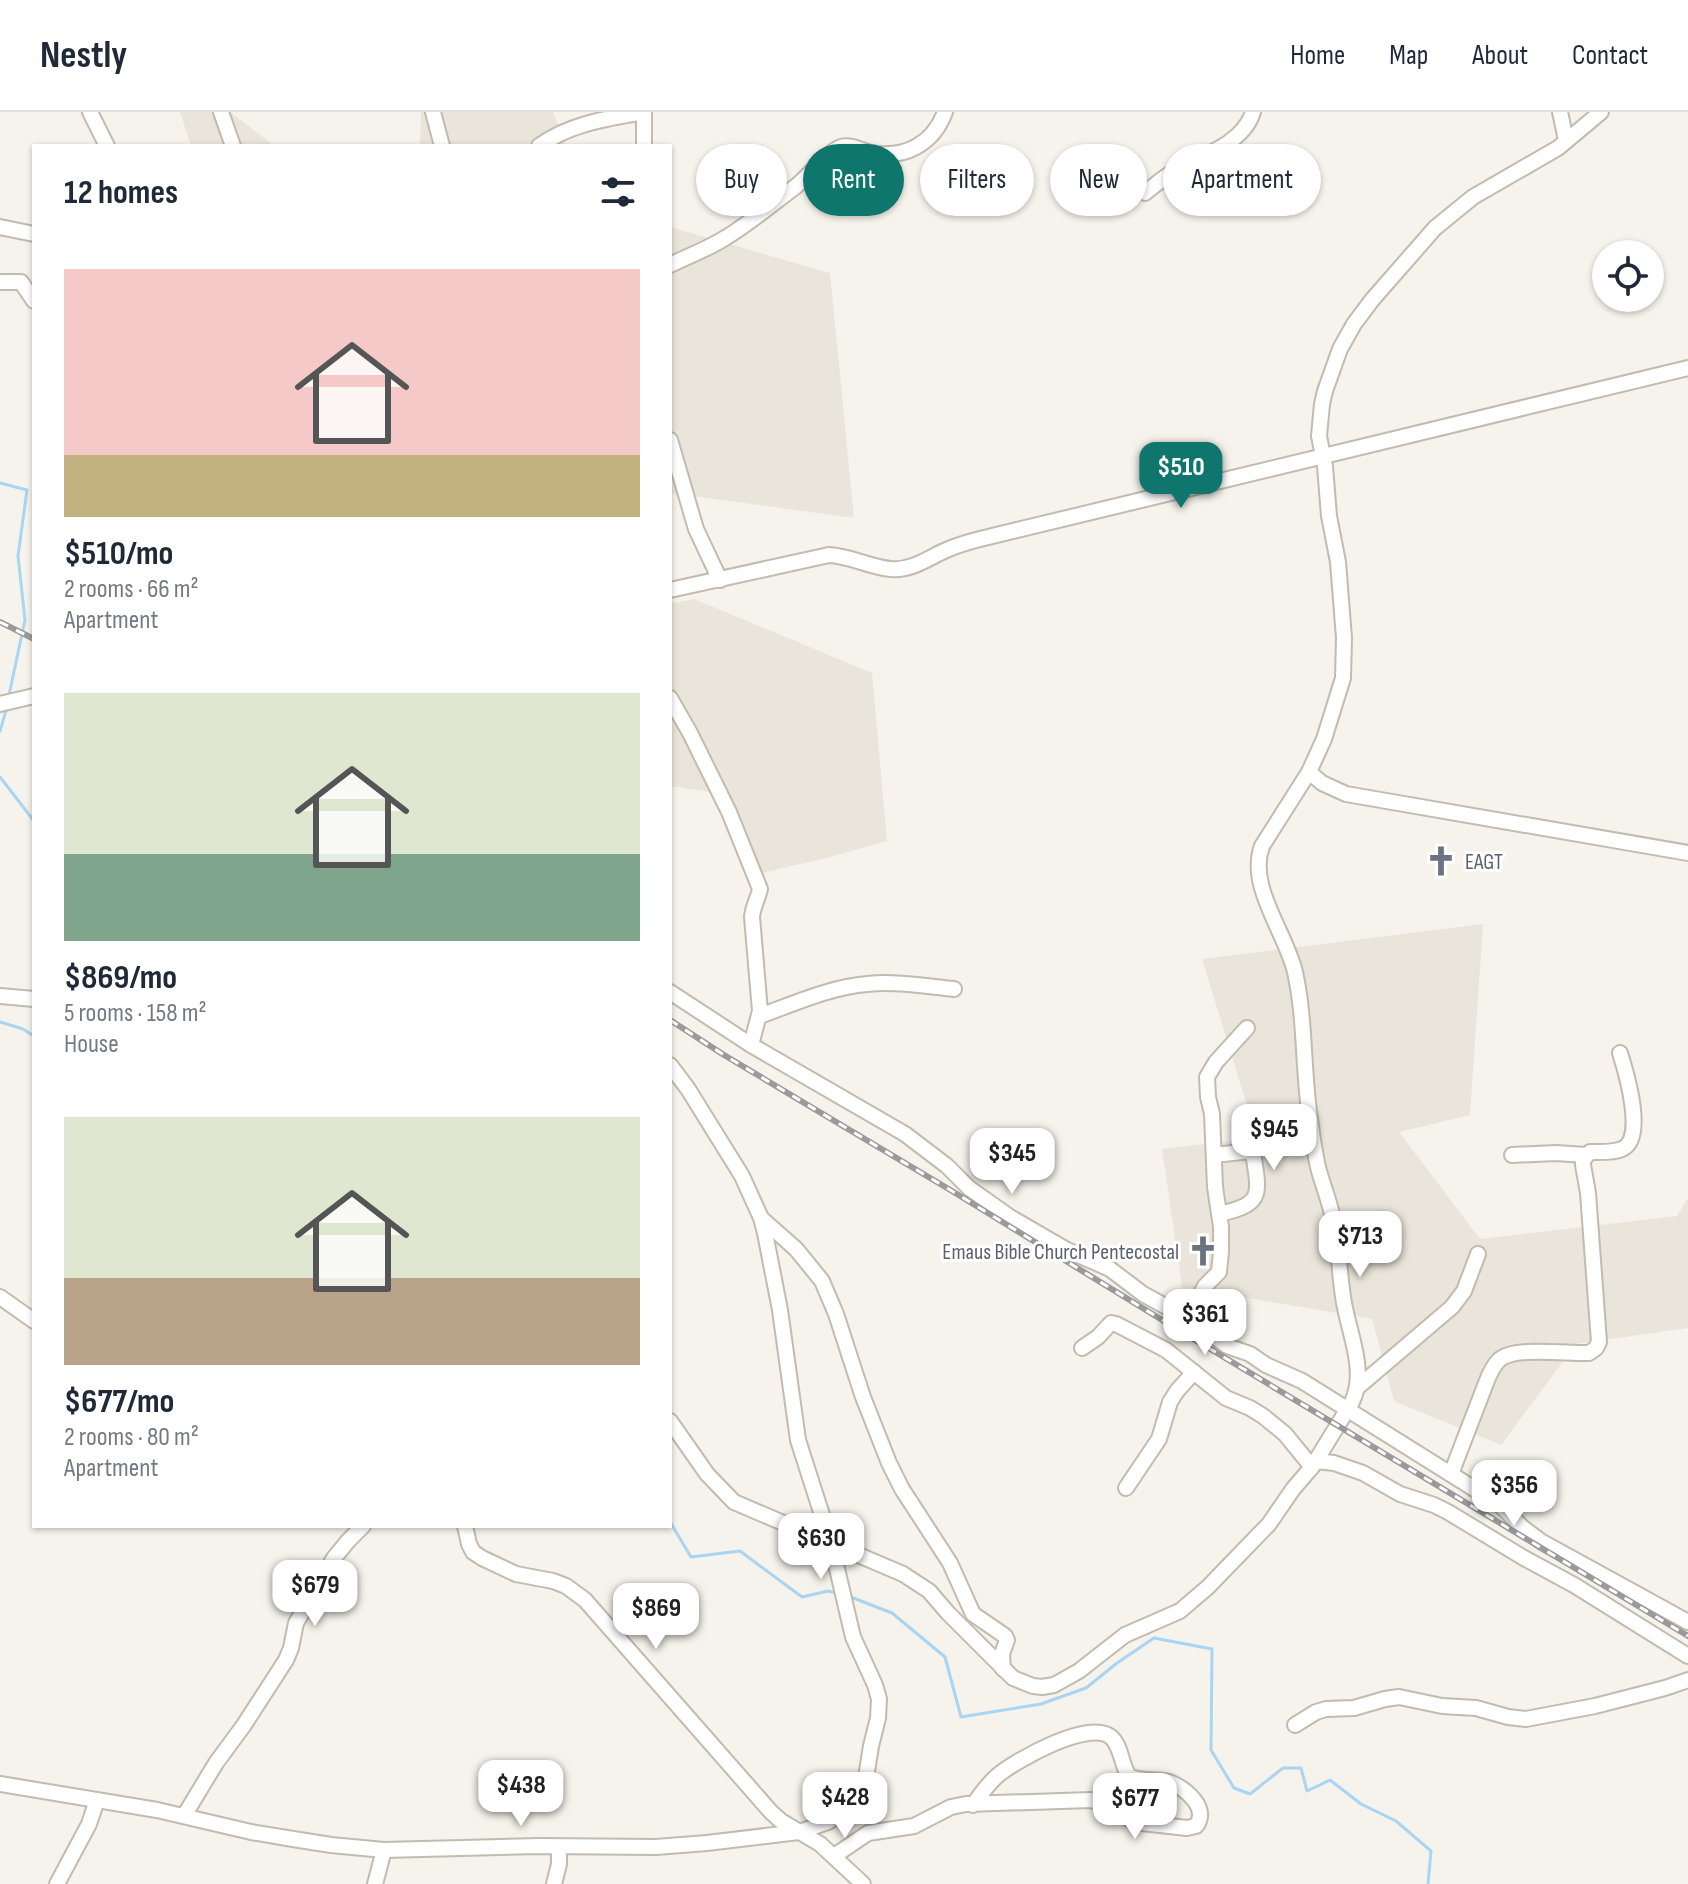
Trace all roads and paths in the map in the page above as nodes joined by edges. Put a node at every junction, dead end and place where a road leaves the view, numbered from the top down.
1 (90, 112) edge
2 (221, 112) edge
3 (433, 112) edge
4 (644, 112) edge
5 (945, 112) edge
6 (1253, 112) edge
7 (1560, 112) edge
8 (1601, 112) edge
9 (1566, 140) junction
10 (106, 144) edge
11 (232, 144) edge
12 (441, 144) edge
13 (542, 144) edge
14 (644, 144) edge
15 (1147, 191) edge
16 (0, 227) edge
17 (32, 234) edge
18 (672, 264) edge
19 (0, 282) edge
20 (32, 298) edge
21 (1688, 368) edge
22 (672, 447) edge
23 (1323, 457) junction
24 (720, 580) junction
25 (672, 590) edge
26 (32, 696) edge
27 (672, 702) edge
28 (0, 704) edge
29 (1309, 772) junction
30 (1688, 853) edge
31 (954, 989) dead end
32 (672, 993) edge
33 (0, 996) edge
34 (32, 999) edge
35 (759, 1016) junction
36 (1247, 1028) dead end
37 (751, 1045) junction
38 (1620, 1053) dead end
39 (672, 1068) edge
40 (1214, 1155) junction
41 (1512, 1155) dead end
42 (1586, 1155) junction
43 (1219, 1214) junction
44 (761, 1218) junction
45 (1478, 1254) dead end
46 (0, 1297) edge
47 (32, 1320) edge
48 (1196, 1323) junction
49 (1082, 1348) dead end
50 (1194, 1372) junction
51 (1358, 1387) junction
52 (1347, 1409) junction
53 (672, 1424) edge
54 (1314, 1464) junction
55 (1451, 1474) junction
56 (1126, 1488) dead end
57 (361, 1528) edge
58 (465, 1528) edge
59 (833, 1549) junction
60 (1688, 1622) edge
61 (1688, 1656) edge
62 (1003, 1669) junction
63 (1688, 1680) edge
64 (1295, 1725) dead end
65 (0, 1784) edge
66 (97, 1800) junction
67 (973, 1805) junction
68 (184, 1816) junction
69 (799, 1832) junction
70 (559, 1847) junction
71 (384, 1850) junction
72 (834, 1856) junction
73 (57, 1884) edge
74 (375, 1884) edge
75 (554, 1884) edge
76 (863, 1884) edge

1 - 10 street
2 - 11 street
3 - 12 street
4 - 13 street
4 - 14 street
5 - 18 street
6 - 15 street
7 - 9 street
8 - 9 street
9 - 23 street
16 - 17 street
19 - 20 street
21 - 23 street
22 - 24 street
23 - 24 street
23 - 29 street
24 - 25 street
26 - 28 street
27 - 35 street
29 - 30 street
29 - 51 street
31 - 35 street
32 - 37 street
33 - 34 street
35 - 37 street
36 - 40 street
37 - 48 street
38 - 42 street
39 - 44 street
40 - 43 street
40 - 43 street
41 - 42 street
42 - 55 street
43 - 48 street
44 - 59 street
44 - 62 street
45 - 51 street
46 - 47 street
48 - 52 street
49 - 50 street
50 - 54 street
50 - 56 street
51 - 52 street
52 - 54 street
52 - 55 street
53 - 59 street
54 - 61 street
54 - 62 street
55 - 60 street
57 - 68 street
58 - 69 street
59 - 62 street
59 - 69 street
63 - 64 street
65 - 66 street
66 - 68 street
66 - 73 street
67 - 67 street
67 - 72 street
68 - 71 street
69 - 70 street
69 - 72 street
70 - 71 street
70 - 75 street
71 - 74 street
72 - 76 street

